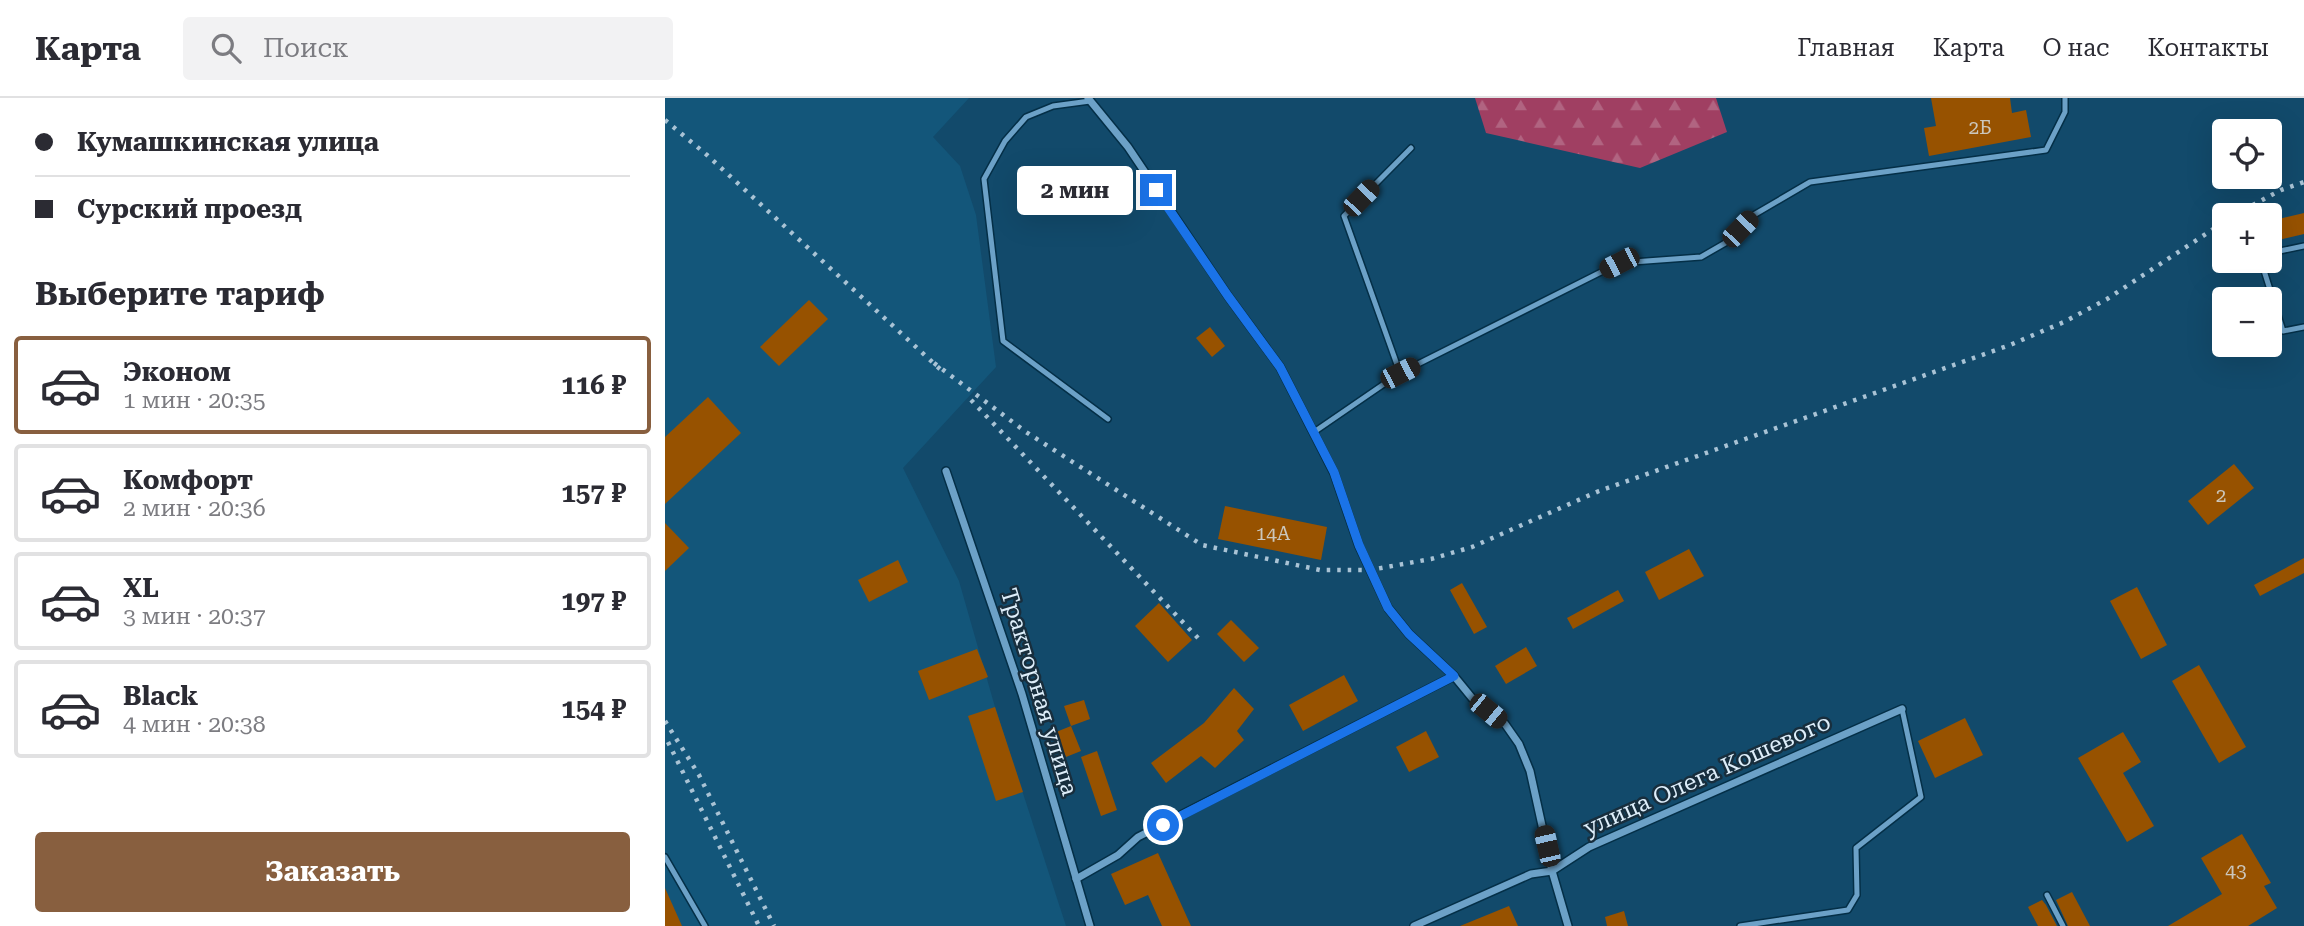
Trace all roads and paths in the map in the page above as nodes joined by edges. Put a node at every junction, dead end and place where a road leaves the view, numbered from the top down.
1 (2065, 98) edge
2 (1089, 100) edge
3 (1411, 148) dead end
4 (2304, 246) edge
5 (2282, 251) edge
6 (2265, 273) edge
7 (2304, 327) edge
8 (1400, 373) junction
9 (1108, 419) dead end
10 (1314, 432) junction
11 (946, 471) dead end
12 (1454, 676) junction
13 (1902, 709) joint
14 (665, 857) edge
15 (1552, 871) junction
16 (1076, 879) junction
17 (2047, 895) dead end
18 (705, 926) edge
19 (1090, 926) edge
20 (1414, 926) edge
21 (1568, 926) edge
22 (1740, 926) edge
23 (2063, 926) edge

1 - 8 lane
2 - 9 lane
2 - 10 street
3 - 8 lane
4 - 5 lane
6 - 7 lane
8 - 10 lane
10 - 12 street
11 - 16 street, Тракторная улица
12 - 15 street
12 - 16 street
13 - 15 street, улица Олега Кошевого
13 - 22 lane
14 - 18 lane
15 - 20 street, улица Олега Кошевого
15 - 21 street
16 - 19 street, Тракторная улица
17 - 23 lane

